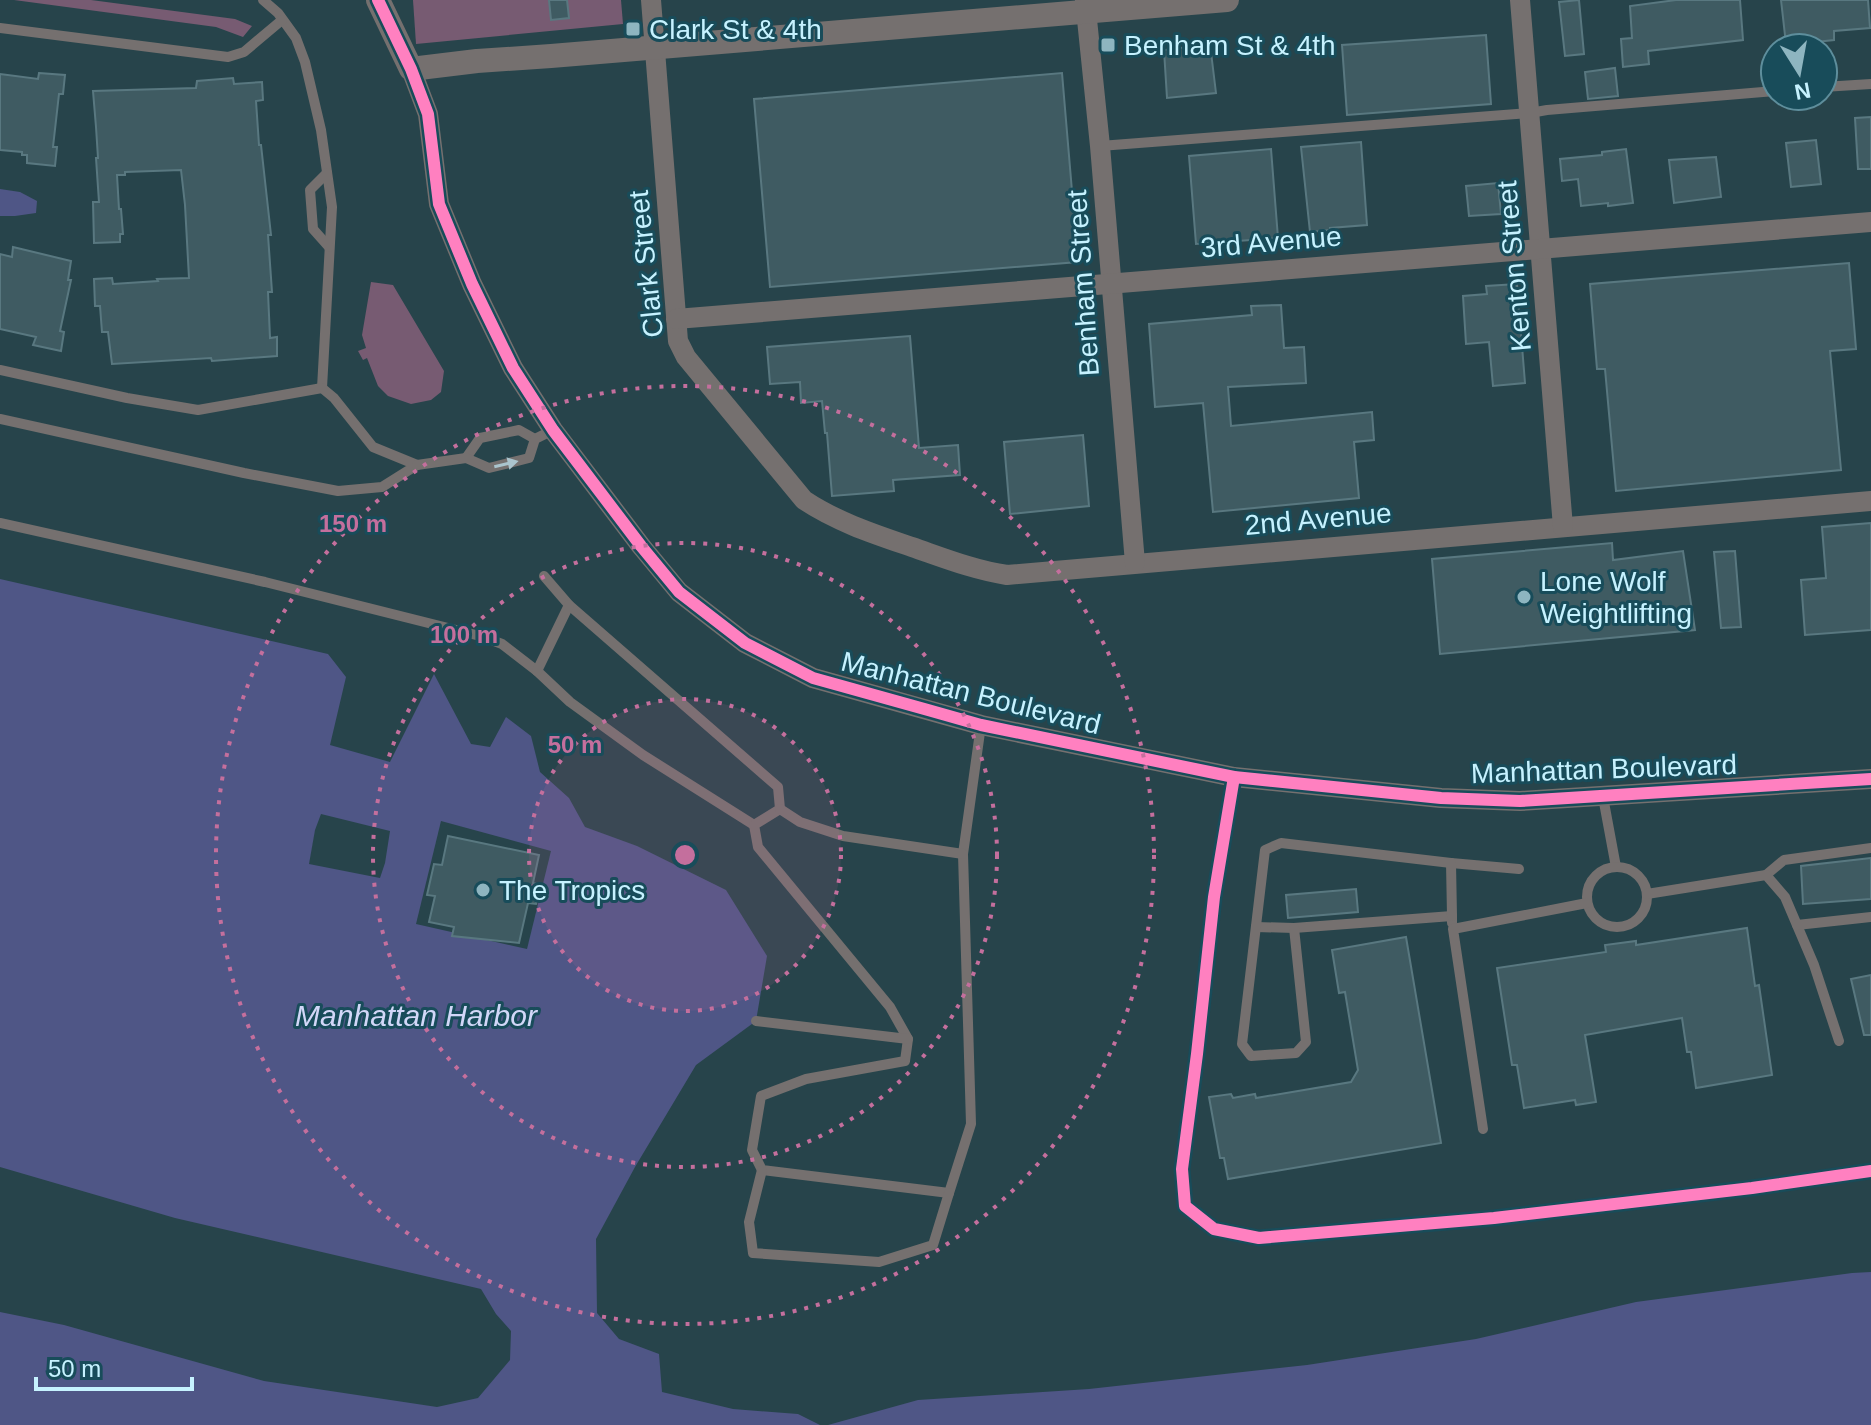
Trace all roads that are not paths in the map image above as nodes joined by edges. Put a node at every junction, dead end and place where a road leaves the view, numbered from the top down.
1 (263, 0) edge
2 (378, 0) edge
3 (651, 0) edge
4 (1227, 0) edge
5 (1520, 0) edge
6 (1085, 6) edge
7 (282, 20) junction
8 (0, 28) edge
9 (655, 47) junction
10 (411, 69) junction
11 (1871, 84) edge
12 (1839, 86) edge
13 (1759, 92) edge
14 (1530, 113) junction
15 (1100, 146) junction
16 (327, 173) junction
17 (1871, 222) edge
18 (329, 247) junction
19 (1540, 249) junction
20 (1112, 282) junction
21 (676, 319) junction
22 (0, 370) edge
23 (322, 388) junction
24 (0, 419) edge
25 (544, 435) junction
26 (466, 458) junction
27 (417, 465) junction
28 (791, 484) joint
29 (1871, 501) edge
30 (0, 523) edge
31 (1563, 527) junction
32 (1135, 563) junction
33 (544, 576) dead end
34 (569, 605) junction
35 (537, 671) junction
36 (981, 725) junction
37 (1871, 779) edge
38 (1603, 797) junction
39 (780, 809) junction
40 (754, 825) junction
41 (1871, 848) edge
42 (963, 854) junction
43 (1451, 863) junction
44 (1616, 867) junction
45 (1519, 869) dead end
46 (1766, 875) junction
47 (1647, 894) junction
48 (1587, 903) junction
49 (1452, 916) junction
50 (1871, 917) edge
51 (1797, 925) junction
52 (1256, 927) junction
53 (1294, 928) junction
54 (1453, 929) junction
55 (756, 1021) dead end
56 (908, 1039) junction
57 (1839, 1041) dead end
58 (1483, 1129) dead end
59 (762, 1170) junction
60 (949, 1193) junction

1 - 7 lane
2 - 10 street
3 - 9 street, Clark Street
4 - 6 street
5 - 14 street, Kenton Street
6 - 9 street
6 - 15 street, Benham Street
7 - 8 lane
7 - 16 lane
9 - 10 street
9 - 21 street, Clark Street
10 - 25 street, Manhattan Boulevard
11 - 12 lane
13 - 14 lane
14 - 15 lane
14 - 19 street, Kenton Street
15 - 20 street, Benham Street
16 - 18 lane
16 - 18 lane
17 - 19 street, 3rd Avenue
18 - 23 lane
19 - 20 street, 3rd Avenue
19 - 31 street, Kenton Street
20 - 21 street, 3rd Avenue
20 - 32 street, Benham Street
21 - 28 street, Clark Street
22 - 23 lane
23 - 27 lane
24 - 27 lane
25 - 26 lane
26 -> 25 lane
25 - 36 street, Manhattan Boulevard
26 - 27 lane
28 - 32 street, 2nd Avenue
29 - 31 street, 2nd Avenue
30 - 35 lane
31 - 32 street, 2nd Avenue
33 - 34 lane
34 - 35 lane
34 - 39 lane
35 - 40 lane
36 - 38 street, Manhattan Boulevard
36 - 42 lane
37 - 38 street, Manhattan Boulevard
38 - 44 lane
39 - 40 lane
39 - 42 lane
40 - 56 lane
41 - 46 lane
42 - 60 lane
43 - 45 lane
43 - 49 lane
43 - 52 lane
44 - 47 lane
44 - 48 lane
46 - 47 lane
46 - 51 lane
47 - 48 lane
48 - 54 lane
49 - 53 lane
49 - 54 lane
50 - 51 lane
51 - 57 lane
52 - 53 lane
52 - 53 lane
54 - 58 lane
55 - 56 lane
56 - 59 lane
59 - 60 lane
59 - 60 lane

